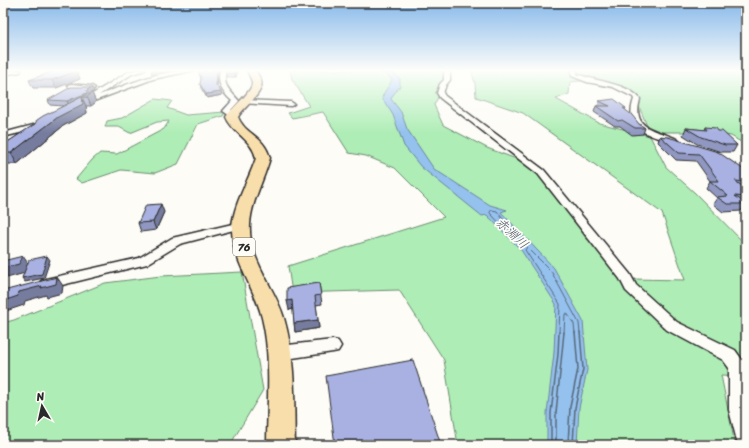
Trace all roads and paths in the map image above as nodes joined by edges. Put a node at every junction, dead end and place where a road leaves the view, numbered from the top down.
1 (100, 91) edge
2 (120, 91) edge
3 (225, 91) edge
4 (254, 91) edge
5 (440, 91) edge
6 (625, 91) edge
7 (87, 101) junction
8 (291, 104) dead end
9 (76, 107) edge
10 (238, 108) junction
11 (48, 122) edge
12 (37, 126) junction
13 (3, 135) edge
14 (27, 139) edge
15 (684, 143) edge
16 (241, 225) junction
17 (34, 286) edge
18 (333, 346) dead end
19 (278, 353) junction
20 (746, 441) edge
21 (281, 445) edge

1 - 7 street
2 - 7 street
3 - 10 street
4 - 10 main road
5 - 20 street
6 - 15 street
7 - 9 street
8 - 10 street
10 - 16 main road, 76
11 - 12 street
12 - 13 street
12 - 14 street
16 - 17 street
16 - 19 main road, 76
18 - 19 street
19 - 21 main road, 76

